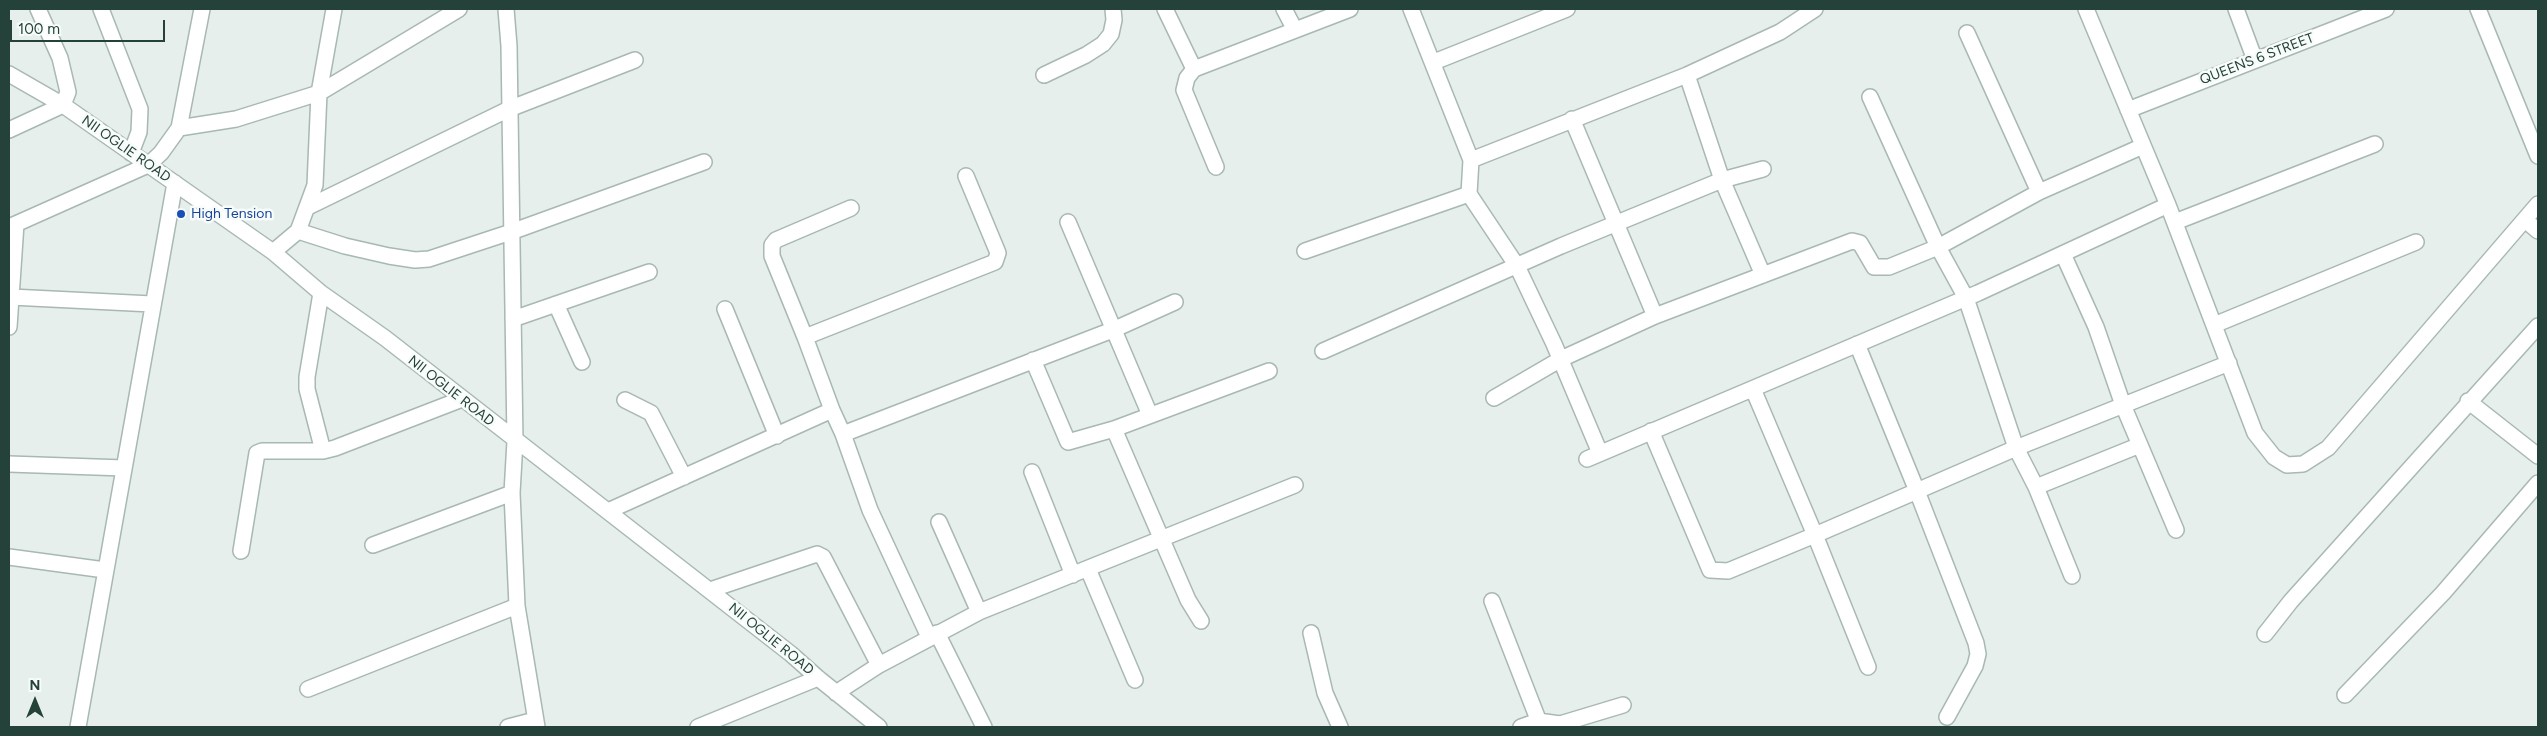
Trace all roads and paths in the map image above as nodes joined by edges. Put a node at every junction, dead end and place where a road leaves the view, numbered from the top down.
1 (38, 9) edge
2 (101, 9) edge
3 (202, 9) edge
4 (334, 9) edge
5 (459, 9) edge
6 (506, 9) edge
7 (1113, 9) edge
8 (1165, 9) edge
9 (1284, 9) edge
10 (1350, 9) edge
11 (1411, 9) edge
12 (1567, 9) edge
13 (1814, 9) edge
14 (2086, 9) edge
15 (2236, 9) edge
16 (2386, 9) edge
17 (2478, 9) edge
18 (1295, 30) junction
19 (1967, 33) dead end
20 (635, 60) dead end
21 (2255, 60) junction
22 (1434, 62) junction
23 (1194, 70) junction
24 (9, 74) edge
25 (1044, 75) dead end
26 (1686, 75) junction
27 (319, 93) junction
28 (1870, 97) dead end
29 (63, 105) junction
30 (509, 109) junction
31 (2128, 110) junction
32 (1572, 119) junction
33 (179, 128) junction
34 (9, 130) edge
35 (2376, 144) dead end
36 (2143, 146) junction
37 (131, 153) junction
38 (2538, 156) edge
39 (1471, 160) junction
40 (704, 162) dead end
41 (148, 165) junction
42 (1216, 167) dead end
43 (1763, 169) dead end
44 (966, 176) dead end
45 (1722, 180) junction
46 (174, 183) junction
47 (2039, 192) junction
48 (1470, 194) junction
49 (2538, 204) edge
50 (2168, 206) junction
51 (308, 207) junction
52 (851, 208) dead end
53 (2525, 220) junction
54 (1068, 222) dead end
55 (2175, 222) junction
56 (1617, 223) junction
57 (12, 225) edge
58 (298, 231) junction
59 (2538, 231) edge
60 (511, 232) junction
61 (2416, 242) dead end
62 (1938, 247) junction
63 (1305, 251) dead end
64 (273, 252) junction
65 (2063, 254) junction
66 (1517, 266) junction
67 (649, 272) dead end
68 (1763, 275) junction
69 (321, 292) junction
70 (11, 297) junction
71 (1966, 298) junction
72 (1176, 302) dead end
73 (152, 304) junction
74 (556, 304) junction
75 (725, 308) dead end
76 (1654, 316) junction
77 (513, 319) junction
78 (2214, 325) junction
79 (2538, 326) edge
80 (9, 327) edge
81 (1115, 329) junction
82 (805, 337) junction
83 (1857, 344) junction
84 (1323, 351) dead end
85 (1561, 359) junction
86 (1032, 360) junction
87 (582, 362) dead end
88 (2229, 363) junction
89 (1268, 370) dead end
90 (1753, 389) junction
91 (1494, 398) dead end
92 (462, 399) junction
93 (625, 400) dead end
94 (2468, 401) junction
95 (2123, 405) junction
96 (832, 410) junction
97 (1150, 415) junction
98 (1114, 429) junction
99 (1651, 431) junction
100 (843, 434) junction
101 (778, 436) junction
102 (515, 442) junction
103 (2140, 445) junction
104 (2016, 448) junction
105 (323, 451) junction
106 (2538, 456) edge
107 (9, 464) edge
108 (124, 468) junction
109 (1032, 472) dead end
110 (684, 477) junction
111 (2538, 483) edge
112 (1295, 485) dead end
113 (2036, 488) junction
114 (1917, 491) junction
115 (512, 493) junction
116 (608, 511) junction
117 (939, 522) dead end
118 (2176, 530) dead end
119 (1815, 535) junction
120 (1161, 539) junction
121 (373, 545) dead end
122 (241, 551) dead end
123 (9, 557) edge
124 (1088, 569) junction
125 (105, 570) junction
126 (1073, 575) junction
127 (2072, 576) dead end
128 (710, 590) junction
129 (1492, 601) dead end
130 (517, 606) junction
131 (978, 612) junction
132 (1201, 621) dead end
133 (1311, 633) dead end
134 (2265, 634) dead end
135 (933, 635) junction
136 (880, 665) junction
137 (1868, 667) dead end
138 (818, 678) junction
139 (1135, 680) dead end
140 (308, 689) dead end
141 (836, 692) junction
142 (2345, 695) dead end
143 (1623, 705) dead end
144 (1947, 717) dead end
145 (536, 724) edge
146 (1540, 724) edge
147 (78, 727) edge
148 (508, 727) edge
149 (698, 727) edge
150 (880, 727) edge
151 (984, 727) edge
152 (1340, 727) edge
153 (1521, 727) edge

1 - 29 street
2 - 37 street
3 - 33 street
4 - 27 street
5 - 27 street
6 - 30 street
7 - 25 street
8 - 23 street
9 - 18 street
10 - 18 street
11 - 22 street
12 - 22 street
13 - 26 street
14 - 31 street
15 - 21 street
16 - 21 street, QUEENS 6 STREET
17 - 38 street
18 - 23 street
19 - 47 street
20 - 30 street
21 - 31 street, QUEENS 6 STREET
22 - 39 street
23 - 42 street
24 - 29 street, NII OGLIE ROAD
26 - 32 street
26 - 45 street
27 - 33 street
27 - 51 street
28 - 62 street
29 - 34 street
29 - 37 street, NII OGLIE ROAD
30 - 51 street
30 - 60 street
31 - 36 street
32 - 39 street
32 - 56 street
33 - 41 street
35 - 55 street
36 - 47 street
36 - 50 street
37 - 41 street, NII OGLIE ROAD
39 - 48 street
40 - 60 street
41 - 46 street, NII OGLIE ROAD
41 - 57 street
43 - 45 street
44 - 82 street
45 - 56 street
45 - 68 street
46 - 64 street, NII OGLIE ROAD
46 - 73 street
47 - 62 street
48 - 63 street
48 - 66 street
49 - 53 street
50 - 55 street
50 - 65 street
51 - 58 street
52 - 82 street
53 - 59 street
53 - 88 street
54 - 81 street
55 - 78 street
56 - 66 street
56 - 76 street
57 - 70 street
58 - 60 street
58 - 64 street
60 - 77 street
61 - 78 street
62 - 68 street
62 - 71 street
64 - 69 street, NII OGLIE ROAD
65 - 71 street
65 - 95 street
66 - 84 street
66 - 85 street
67 - 74 street
68 - 76 street
69 - 92 street, NII OGLIE ROAD
69 - 105 street
70 - 73 street
70 - 80 street
71 - 83 street
71 - 104 street
72 - 81 street
73 - 108 street
74 - 77 street
74 - 87 street
75 - 101 street
76 - 85 street
77 - 102 street
78 - 88 street
79 - 94 street
81 - 86 street
81 - 97 street
82 - 96 street
83 - 90 street
83 - 114 street
85 - 91 street
85 - 99 street
86 - 98 street
86 - 100 street
88 - 95 street
89 - 97 street
90 - 99 street
90 - 119 street
92 - 102 street, NII OGLIE ROAD
92 - 105 street
93 - 110 street
94 - 106 street
94 - 134 street
95 - 103 street
95 - 104 street
96 - 100 street
96 - 101 street
97 - 98 street
98 - 120 street
99 - 119 street
100 - 135 street
101 - 110 street
102 - 115 street
102 - 116 street, NII OGLIE ROAD
103 - 113 street
103 - 118 street
104 - 113 street
104 - 114 street
105 - 122 street
107 - 108 street
108 - 125 street
109 - 126 street
110 - 116 street
111 - 142 street
112 - 120 street
113 - 127 street
114 - 119 street
114 - 144 street
115 - 121 street
115 - 130 street
116 - 128 street, NII OGLIE ROAD
117 - 131 street
119 - 137 street
120 - 124 street
120 - 132 street
123 - 125 street
124 - 126 street
124 - 139 street
125 - 147 street
126 - 131 street
128 - 136 street
128 - 138 street, NII OGLIE ROAD
129 - 146 street
130 - 140 street
130 - 145 street
131 - 135 street
133 - 152 street
135 - 136 street
135 - 151 street
136 - 141 street
138 - 141 street, NII OGLIE ROAD
138 - 149 street
141 - 150 street, NII OGLIE ROAD
143 - 146 street
145 - 148 street
146 - 153 street

